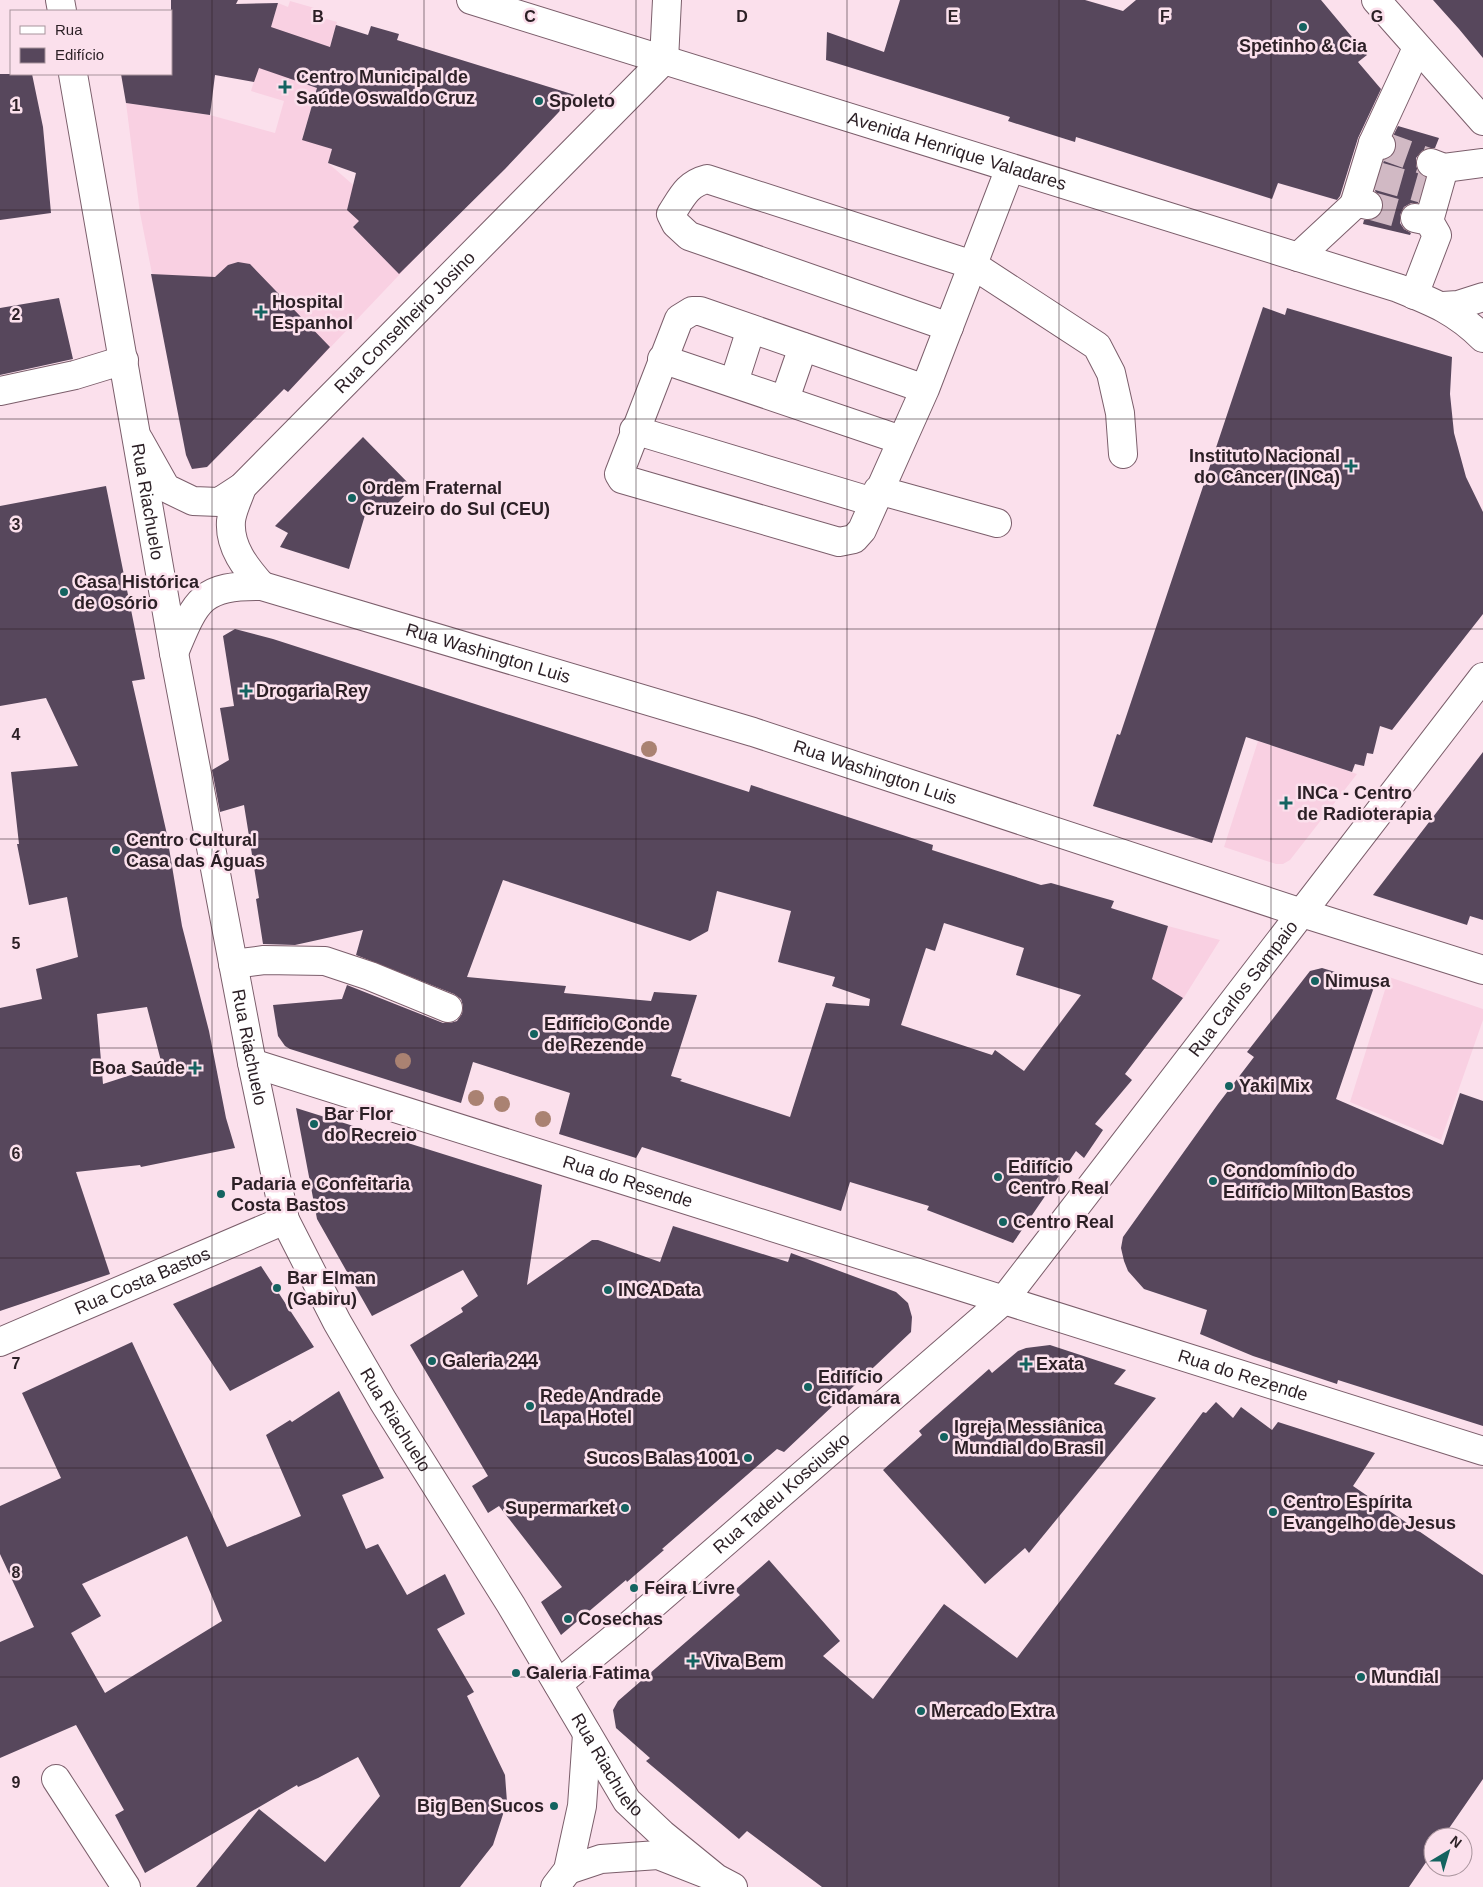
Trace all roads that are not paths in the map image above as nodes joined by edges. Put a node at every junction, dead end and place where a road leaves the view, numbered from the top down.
1 (471, 0) edge
2 (667, 0) edge
3 (1376, 0) edge
4 (1417, 48) junction
5 (664, 60) junction
6 (73, 75) edge
7 (1483, 121) edge
8 (1483, 162) edge
9 (1010, 168) junction
10 (1298, 257) junction
11 (972, 265) junction
12 (1414, 295) junction
13 (1483, 297) edge
14 (1442, 306) junction
15 (949, 327) junction
16 (751, 328) junction
17 (1483, 338) edge
18 (803, 347) junction
19 (662, 359) junction
20 (124, 360) junction
21 (734, 382) junction
22 (925, 389) junction
23 (0, 391) edge
24 (785, 399) junction
25 (634, 430) junction
26 (139, 440) junction
27 (901, 440) junction
28 (1123, 454) dead end
29 (242, 487) junction
30 (875, 496) junction
31 (997, 523) dead end
32 (262, 586) junction
33 (174, 653) junction
34 (1483, 677) edge
35 (1302, 913) junction
36 (233, 964) junction
37 (1483, 970) edge
38 (448, 1008) dead end
39 (252, 1063) junction
40 (285, 1220) junction
41 (1002, 1301) junction
42 (0, 1342) edge
43 (1483, 1452) edge
44 (558, 1684) junction
45 (587, 1734) junction
46 (56, 1779) dead end
47 (562, 1878) edge
48 (725, 1882) edge
49 (126, 1887) edge

1 - 5 street, Avenida Henrique Valadares
2 - 5 street
3 - 4 street
4 - 7 street
4 - 10 street
5 - 9 street, Avenida Henrique Valadares
5 - 29 street, Rua Conselheiro Josino
6 - 20 street, Rua Riachuelo
8 - 12 street
9 - 10 street, Avenida Henrique Valadares
9 - 11 street
10 - 12 street, Avenida Henrique Valadares
11 - 15 street
11 - 15 street
11 - 28 street
12 - 14 street, Avenida Henrique Valadares
13 - 14 street
14 - 17 street, Avenida Henrique Valadares
15 - 22 street
16 - 18 street
16 - 19 street
16 - 21 street
18 - 22 street
18 - 24 street
19 - 21 street
19 - 25 street
20 - 23 street
20 - 26 street, Rua Riachuelo
21 - 24 street
22 - 27 street
24 - 27 street
25 - 30 street
25 - 30 street
26 - 29 street, Rua Conselheiro Josino
26 - 33 street, Rua Riachuelo
27 - 30 street
29 - 32 street
30 - 31 street
32 - 33 street, Rua Washington Luis
32 - 35 street, Rua Washington Luis
33 - 36 street, Rua Riachuelo
34 - 35 street, Rua Carlos Sampaio
35 - 37 street, Rua Washington Luis
35 - 41 street, Rua Carlos Sampaio
36 - 38 street
36 - 39 street, Rua Riachuelo
39 - 40 street, Rua Riachuelo
39 - 41 street, Rua do Resende
40 - 42 street, Rua Costa Bastos
40 - 44 street, Rua Riachuelo
41 - 43 street, Rua do Rezende
41 - 44 street, Rua Tadeu Kosciusko
44 - 45 street, Rua Riachuelo
45 - 47 street
45 - 48 street, Rua Riachuelo
46 - 49 street
47 - 48 street

